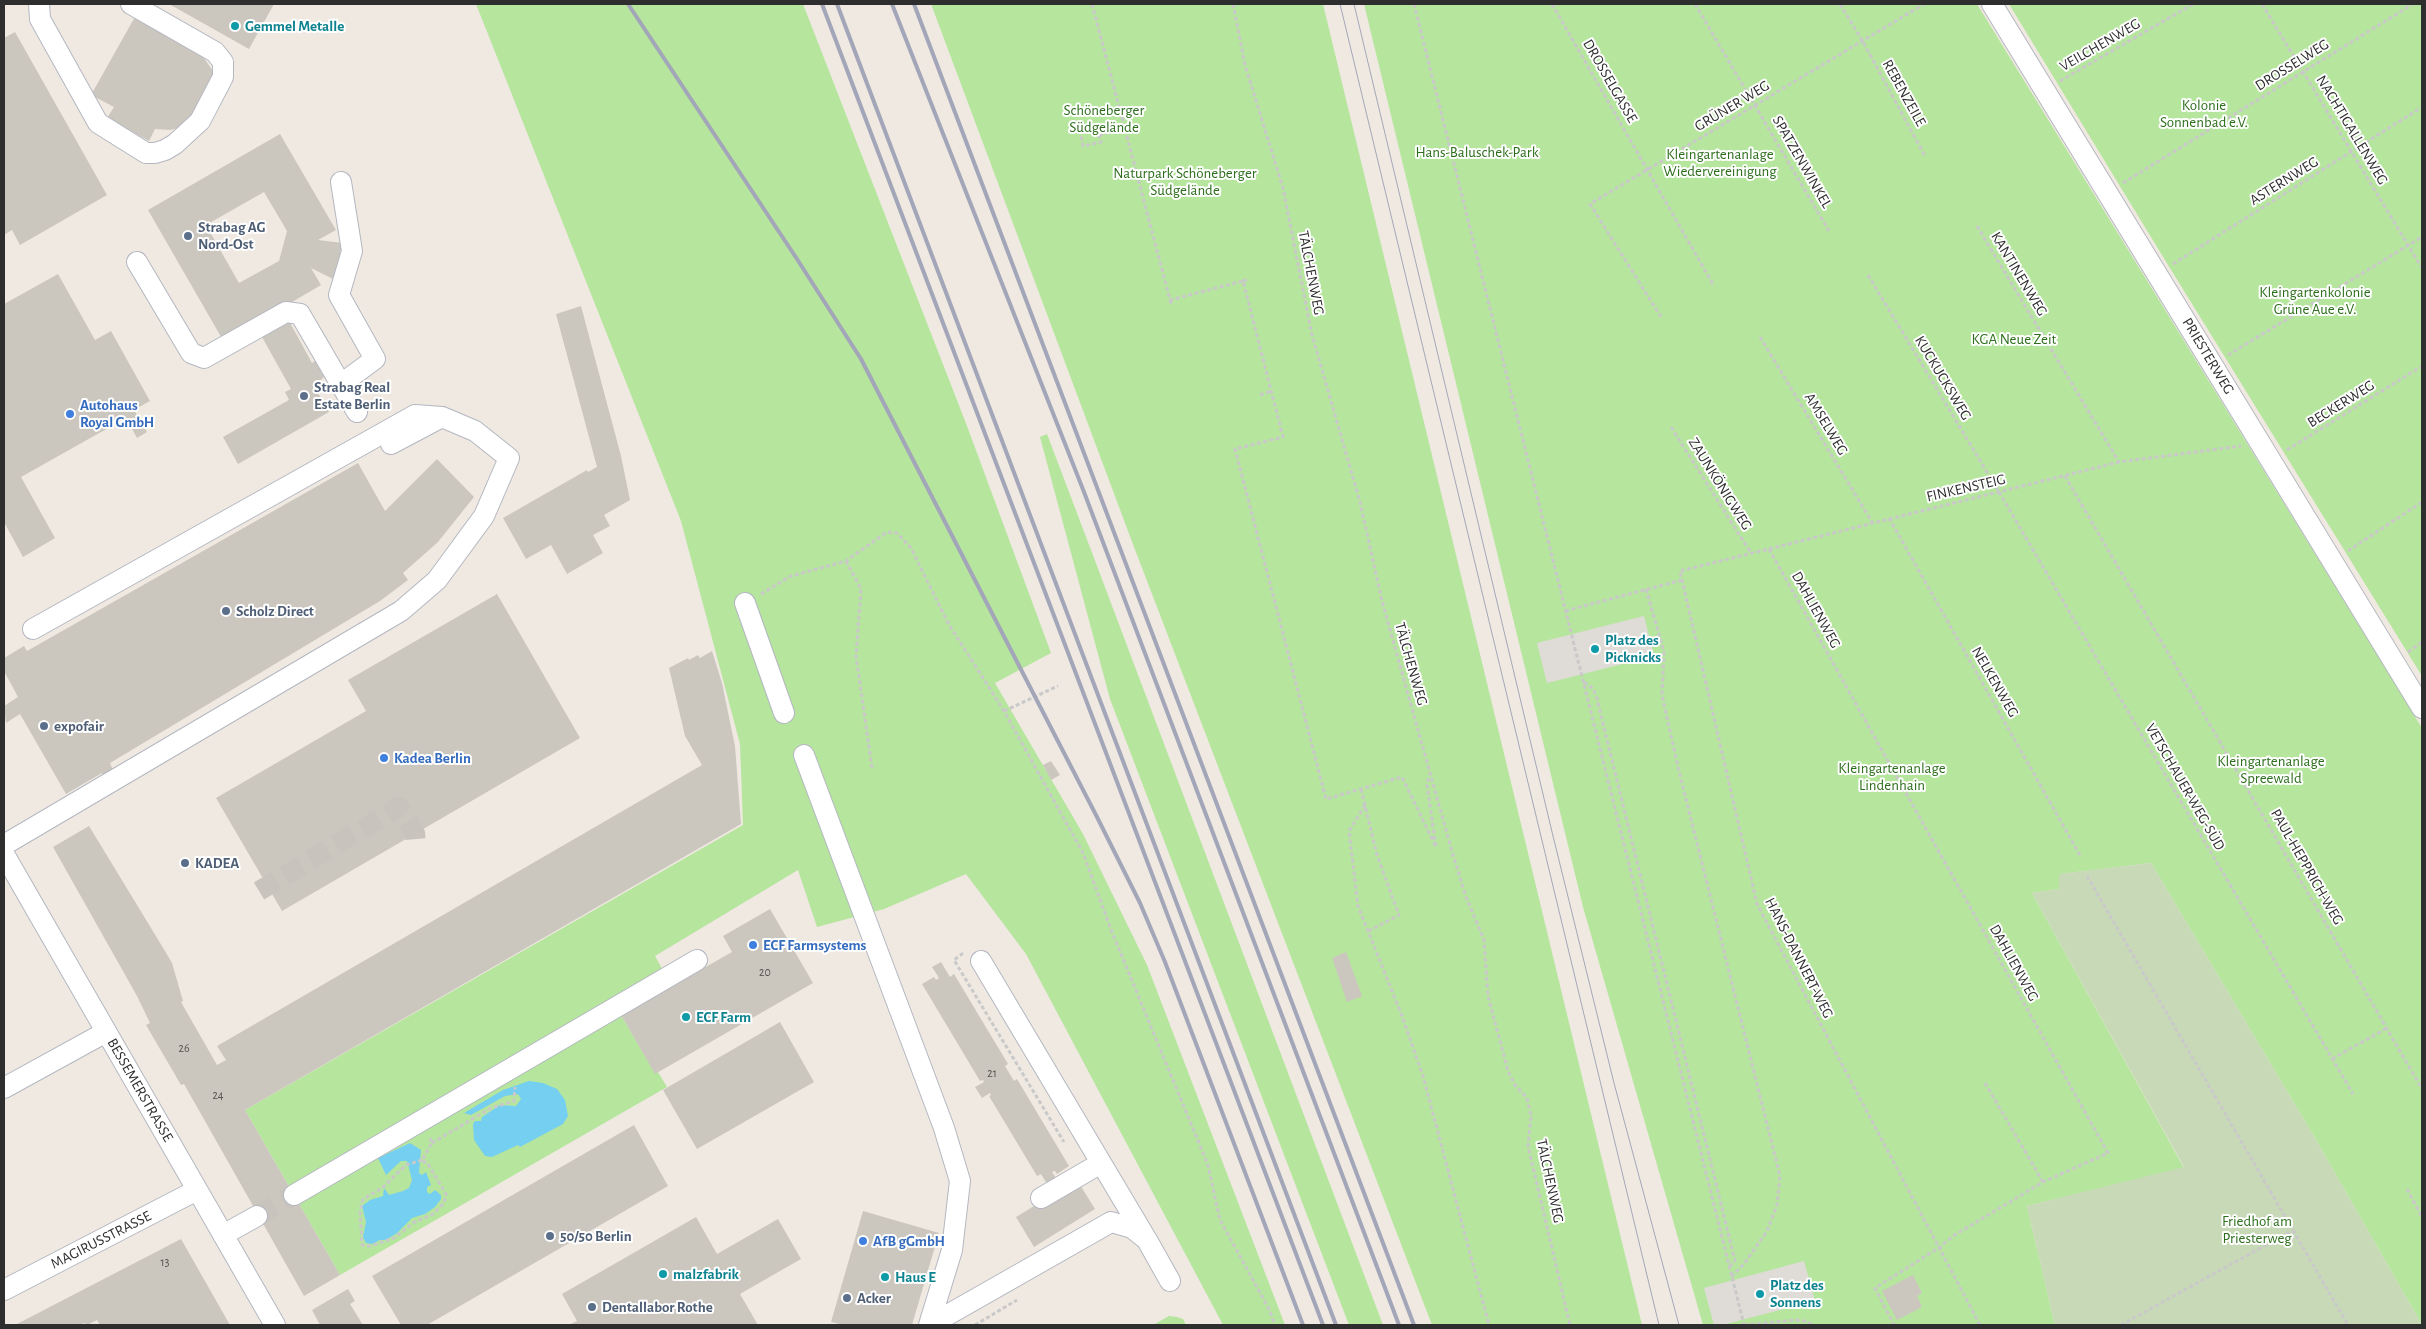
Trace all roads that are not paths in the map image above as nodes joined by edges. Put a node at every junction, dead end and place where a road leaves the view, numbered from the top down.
1 (39, 4) edge
2 (131, 4) edge
3 (1992, 4) edge
4 (341, 182) dead end
5 (136, 262) dead end
6 (340, 384) junction
7 (357, 412) dead end
8 (442, 417) junction
9 (392, 444) dead end
10 (745, 604) road end
11 (33, 629) dead end
12 (2422, 708) edge
13 (784, 713) dead end
14 (804, 755) dead end
15 (4, 845) edge
16 (4, 854) edge
17 (697, 960) dead end
18 (981, 961) dead end
19 (106, 1032) junction
20 (4, 1088) edge
21 (1101, 1163) junction
22 (197, 1190) junction
23 (294, 1195) tunnel mouth
24 (1041, 1198) dead end
25 (257, 1216) tunnel mouth
26 (223, 1235) junction
27 (1147, 1240) junction
28 (1170, 1281) dead end
29 (4, 1290) edge
30 (275, 1325) edge
31 (929, 1325) edge

1 - 2 street
3 - 12 street, PRIESTERWEG
4 - 6 street
5 - 6 street
6 - 7 street
8 - 9 street
8 - 11 street
8 - 15 street
10 - 13 street
14 - 31 street
16 - 19 street, BESSEMERSTRASSE
17 - 23 street
18 - 21 street
19 - 20 street
19 - 22 street, BESSEMERSTRASSE
21 - 24 street
21 - 27 street
22 - 26 street, BESSEMERSTRASSE
22 - 29 street, MAGIRUSSTRASSE
25 - 26 street
26 - 30 street, BESSEMERSTRASSE
27 - 28 street
27 - 31 street

